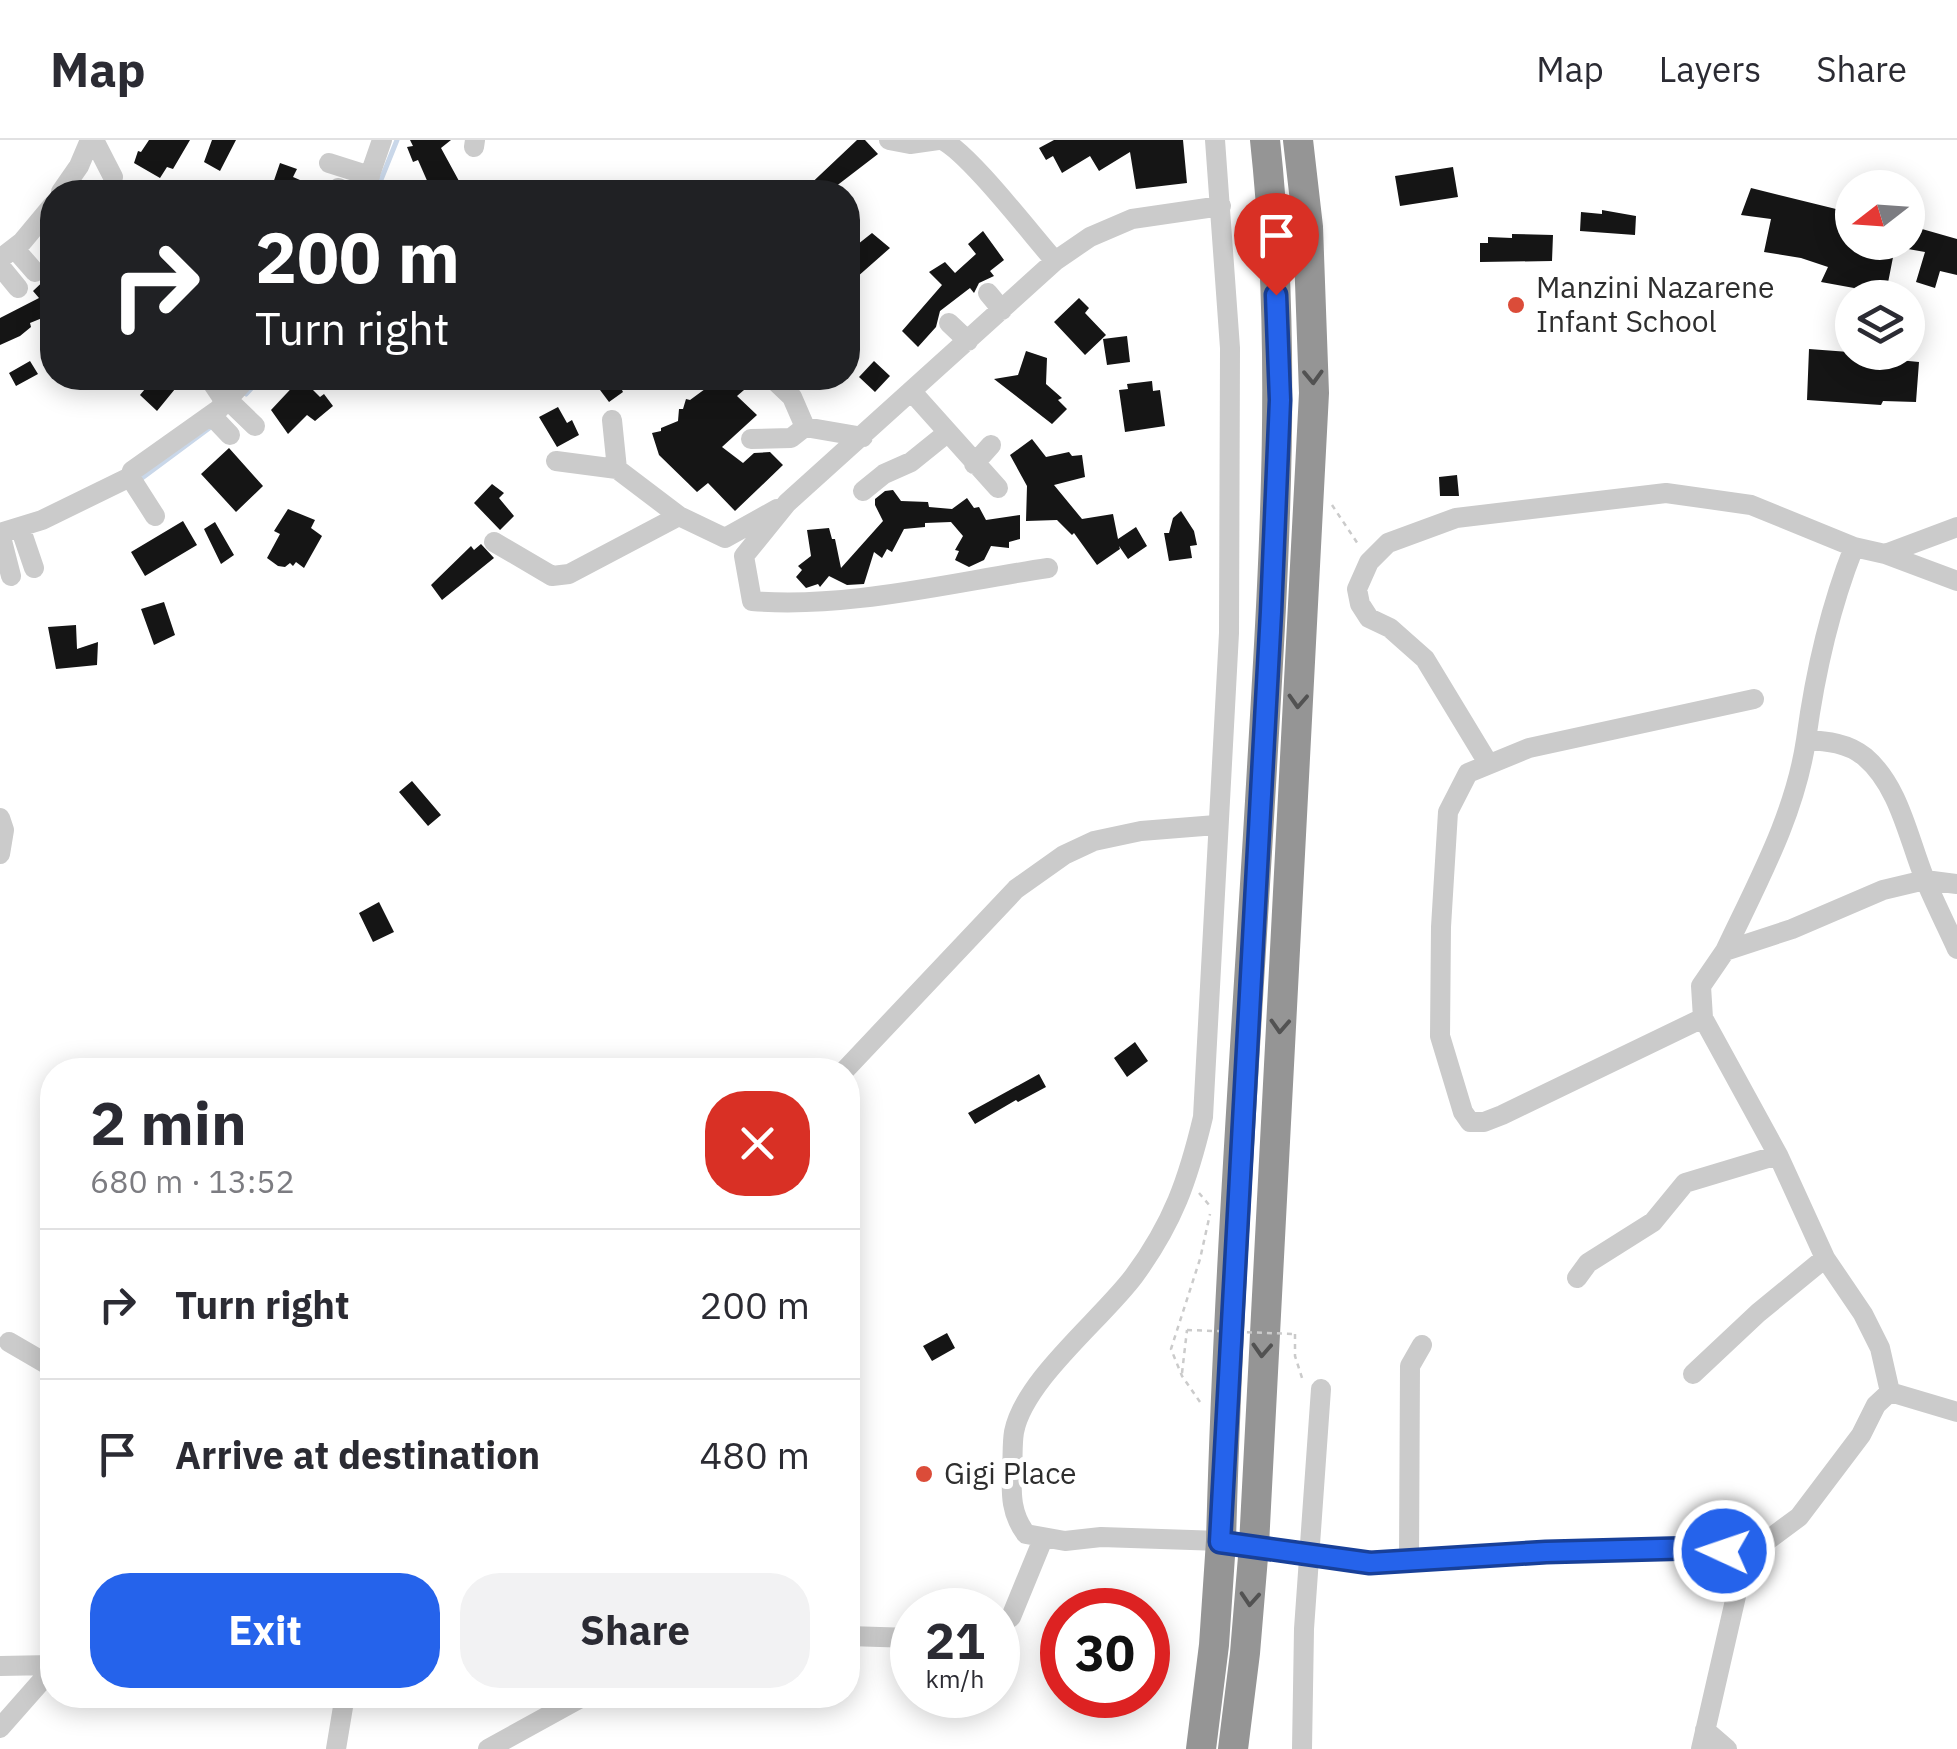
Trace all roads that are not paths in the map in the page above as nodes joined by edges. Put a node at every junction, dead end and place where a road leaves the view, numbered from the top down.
1 (92, 140) edge
2 (382, 140) edge
3 (889, 140) edge
4 (940, 140) edge
5 (1215, 140) edge
6 (1265, 140) edge
7 (1298, 140) edge
8 (329, 164) dead end
9 (113, 178) dead end
10 (69, 180) edge
11 (359, 180) edge
12 (368, 180) edge
13 (1221, 206) junction
14 (40, 221) edge
15 (5, 258) edge
16 (1055, 261) junction
17 (35, 272) dead end
18 (18, 288) dead end
19 (988, 293) dead end
20 (1002, 310) junction
21 (949, 323) dead end
22 (968, 341) junction
23 (214, 390) edge
24 (235, 390) edge
25 (785, 390) edge
26 (912, 392) junction
27 (221, 405) junction
28 (612, 420) dead end
29 (255, 426) dead end
30 (806, 428) junction
31 (948, 434) junction
32 (230, 435) dead end
33 (863, 437) junction
34 (752, 439) dead end
35 (991, 445) dead end
36 (556, 460) dead end
37 (974, 464) junction
38 (617, 470) junction
39 (130, 477) junction
40 (998, 488) dead end
41 (862, 491) dead end
42 (787, 504) junction
43 (156, 516) dead end
44 (679, 516) junction
45 (1957, 528) edge
46 (7, 531) edge
47 (494, 542) dead end
48 (1854, 547) junction
49 (1885, 554) junction
50 (34, 568) dead end
51 (1048, 568) dead end
52 (11, 576) dead end
53 (1957, 581) edge
54 (1754, 699) dead end
55 (1806, 740) junction
56 (1488, 763) junction
57 (0, 818) edge
58 (1216, 825) junction
59 (0, 854) edge
60 (1925, 880) junction
61 (1957, 884) edge
62 (1957, 948) edge
63 (1724, 951) junction
64 (1704, 1018) junction
65 (856, 1058) edge
66 (1778, 1156) junction
67 (1825, 1258) junction
68 (1578, 1278) dead end
69 (9, 1342) dead end
70 (1422, 1346) dead end
71 (40, 1360) edge
72 (1693, 1374) dead end
73 (1321, 1389) dead end
74 (1890, 1392) junction
75 (1957, 1412) edge
76 (1043, 1538) junction
77 (1220, 1542) junction
78 (1254, 1545) junction
79 (1310, 1553) junction
80 (1749, 1554) junction
81 (1409, 1560) junction
82 (1020, 1593) edge
83 (860, 1636) edge
84 (890, 1637) edge
85 (0, 1666) edge
86 (40, 1667) edge
87 (40, 1681) edge
88 (344, 1708) edge
89 (562, 1708) edge
90 (0, 1728) edge
91 (1703, 1740) edge
92 (336, 1749) edge
93 (488, 1749) edge
94 (1201, 1749) edge
95 (1233, 1749) edge
96 (1302, 1749) edge
97 (1727, 1749) edge

1 - 9 street
1 - 10 street
2 - 12 street
3 - 4 street
4 - 16 street
5 - 13 street
6 - 77 highway
7 -> 78 highway
8 - 11 street
13 - 16 street
13 - 58 street
14 - 15 street
15 - 17 street
15 - 18 street
16 - 20 street
19 - 20 street
20 - 22 street
21 - 22 street
22 - 26 street
23 - 27 street
24 - 27 street
25 - 30 street
26 - 31 street
26 - 33 street
27 - 29 street
27 - 32 street
27 - 39 street
28 - 38 street
30 - 33 street
30 - 34 street
31 - 37 street
31 - 41 street
33 - 42 street
35 - 37 street
36 - 38 street
37 - 40 street
38 - 44 street
39 - 43 street
39 - 46 street
42 - 44 street
42 - 51 street
44 - 47 street
45 - 49 street
46 - 50 street
46 - 52 street
48 - 49 street
48 - 55 street
48 - 56 street
49 - 53 street
54 - 56 street
55 - 60 street
55 - 63 street
56 - 64 street
57 - 59 street
58 - 65 street
58 - 76 street
60 - 61 street
60 - 62 street
60 - 63 street
63 - 64 street
64 - 66 street
66 - 67 street
66 - 68 street
67 - 72 street
67 - 74 street
69 - 71 street
70 - 81 street
73 - 79 street
74 - 75 street
74 - 80 street
76 - 77 street
76 - 82 street
77 - 78 street
77 - 94 highway
78 - 79 street
78 -> 95 highway
79 - 81 street
79 - 96 street
80 - 81 street
80 - 91 street
83 - 84 street
85 - 86 street
87 - 90 street
88 - 92 street
89 - 93 street
91 - 97 street

